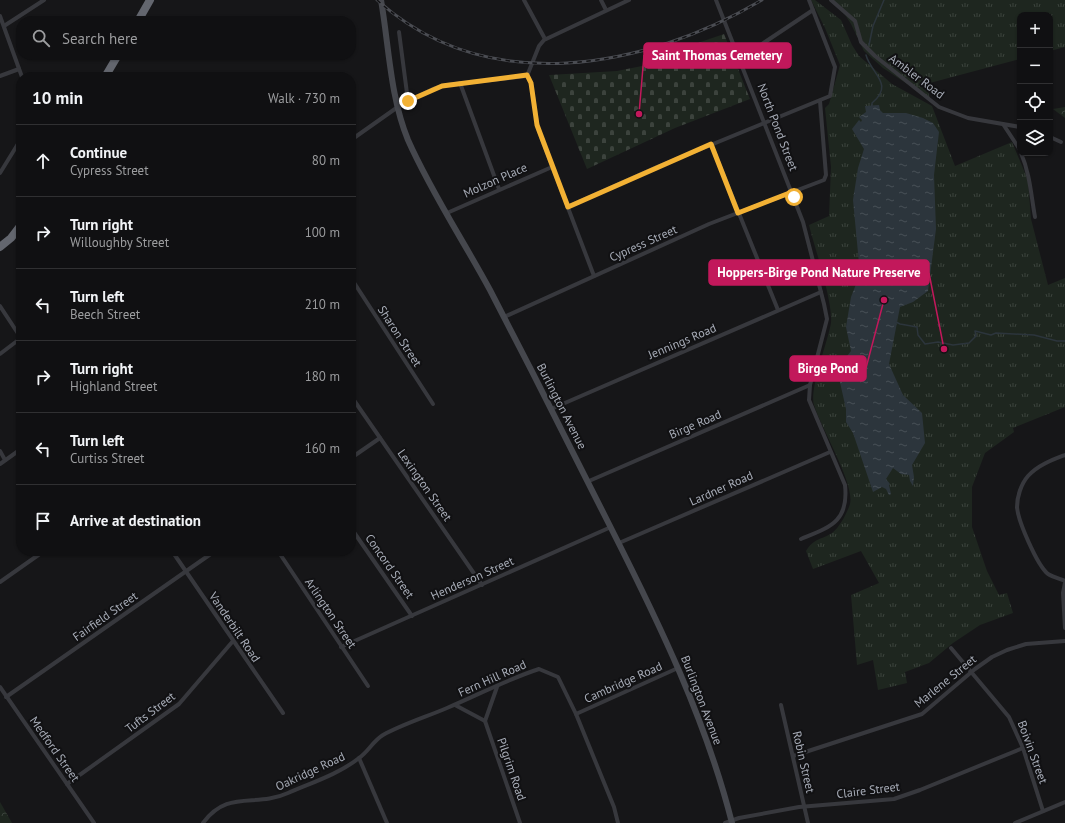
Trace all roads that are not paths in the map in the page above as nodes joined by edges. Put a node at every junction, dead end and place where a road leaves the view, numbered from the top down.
1 (44, 0) edge
2 (150, 0) edge
3 (381, 0) edge
4 (524, 0) edge
5 (601, 0) edge
6 (629, 0) edge
7 (716, 0) edge
8 (809, 0) edge
9 (831, 0) edge
10 (606, 10) junction
11 (813, 10) junction
12 (0, 16) edge
13 (19, 16) edge
14 (141, 16) edge
15 (16, 18) edge
16 (4, 26) junction
17 (398, 32) dead end
18 (545, 39) junction
19 (741, 58) junction
20 (16, 60) edge
21 (16, 60) edge
22 (115, 60) edge
23 (19, 68) junction
24 (20, 72) edge
25 (108, 72) edge
26 (527, 75) junction
27 (0, 76) edge
28 (460, 83) junction
29 (408, 101) junction
30 (820, 101) junction
31 (398, 107) junction
32 (766, 123) junction
33 (1002, 123) junction
34 (1017, 126) edge
35 (356, 136) edge
36 (1053, 138) edge
37 (1061, 142) dead end
38 (711, 144) junction
39 (1017, 146) edge
40 (16, 147) edge
41 (1022, 156) edge
42 (552, 167) junction
43 (0, 174) edge
44 (498, 189) junction
45 (792, 192) junction
46 (568, 207) junction
47 (447, 213) junction
48 (738, 213) junction
49 (1035, 217) dead end
50 (16, 232) edge
51 (0, 247) edge
52 (594, 276) junction
53 (356, 286) edge
54 (821, 292) junction
55 (0, 306) edge
56 (778, 310) junction
57 (504, 318) junction
58 (16, 330) edge
59 (16, 342) edge
60 (0, 354) edge
61 (810, 385) junction
62 (356, 403) edge
63 (433, 404) dead end
64 (551, 409) junction
65 (380, 438) junction
66 (0, 452) edge
67 (16, 452) edge
68 (830, 452) junction
69 (356, 455) edge
70 (1065, 455) edge
71 (5, 460) junction
72 (0, 464) edge
73 (588, 481) junction
74 (611, 527) junction
75 (356, 535) edge
76 (801, 539) dead end
77 (619, 543) junction
78 (37, 556) edge
79 (175, 556) edge
80 (208, 556) edge
81 (281, 556) edge
82 (186, 572) junction
83 (0, 582) edge
84 (1065, 582) edge
85 (482, 585) junction
86 (412, 616) junction
87 (1065, 628) edge
88 (233, 641) junction
89 (1065, 641) edge
90 (341, 647) junction
91 (951, 648) dead end
92 (678, 668) junction
93 (971, 672) junction
94 (368, 686) dead end
95 (0, 687) edge
96 (497, 687) junction
97 (6, 697) junction
98 (455, 705) junction
99 (781, 705) dead end
100 (283, 714) dead end
101 (576, 714) junction
102 (485, 721) junction
103 (1023, 748) junction
104 (793, 756) junction
105 (359, 758) junction
106 (67, 784) junction
107 (1065, 802) edge
108 (804, 807) junction
109 (1043, 811) junction
110 (730, 822) edge
111 (94, 823) edge
112 (203, 823) edge
113 (387, 823) edge
114 (520, 823) edge
115 (618, 823) edge
116 (808, 823) edge
117 (1015, 823) edge

1 - 13 street
2 - 14 highway
3 - 31 main road, Burlington Avenue
4 - 18 street
5 - 10 street
6 - 10 street
7 - 19 street, North Pond Street
8 - 11 street
9 - 33 street, Ambler Road
10 - 18 street
11 - 19 street
11 - 30 street
12 - 16 street
15 - 16 street
16 - 20 street
17 - 29 street
18 - 26 street
19 - 32 street, North Pond Street
21 - 23 street
22 - 25 highway
23 - 24 street
23 - 27 street
26 - 28 street
26 - 42 street
28 - 29 street
28 - 44 street
29 - 31 street
30 - 32 street
30 - 45 street, Cypress Street
31 - 35 street
31 - 47 main road, Burlington Avenue
32 - 38 street
32 - 45 street, North Pond Street
33 - 34 street, Ambler Road
33 - 39 street
36 - 37 street
38 - 46 street
38 - 48 street
40 - 43 street
41 - 49 street
42 - 44 street, Molzon Place
42 - 46 street
44 - 47 street, Molzon Place
45 - 48 street, Cypress Street
45 - 54 street, North Pond Street
46 - 52 street
47 - 57 main road, Burlington Avenue
48 - 52 street, Cypress Street
48 - 56 street
50 - 51 highway
52 - 57 street, Cypress Street
53 - 63 street, Sharon Street
54 - 56 street, Jennings Road
54 - 61 street, North Pond Street
55 - 58 street
56 - 64 street, Jennings Road
57 - 64 main road, Burlington Avenue
59 - 60 street
61 - 68 street, North Pond Street
61 - 73 street, Birge Road
62 - 65 street, Lexington Street
64 - 73 main road, Burlington Avenue
65 - 69 street
65 - 85 street, Lexington Street
66 - 71 street
67 - 71 street
68 - 76 street, North Pond Street
68 - 77 street, Lardner Road
70 - 84 street
71 - 72 street
73 - 74 main road, Burlington Avenue
74 - 77 main road, Burlington Avenue
74 - 85 street, Henderson Street
75 - 86 street, Concord Street
77 - 92 main road, Burlington Avenue
78 - 83 street
79 - 82 street, Vanderbilt Road
80 - 82 street, Fairfield Street
81 - 90 street, Arlington Street
82 - 88 street, Vanderbilt Road
82 - 97 street, Fairfield Street
84 - 87 street
85 - 86 street, Henderson Street
86 - 90 street, Henderson Street
88 - 100 street, Vanderbilt Road
88 - 106 street, Tufts Street
89 - 93 street, Marlene Street
90 - 94 street, Arlington Street
91 - 93 street, Boivin Street
92 - 101 street, Cambridge Road
92 - 110 main road, Burlington Avenue
93 - 103 street, Boivin Street
93 - 104 street, Marlene Street
95 - 97 street, Medford Street
96 - 98 street, Fern Hill Road
96 - 101 street, Fern Hill Road
96 - 102 street
97 - 106 street, Medford Street
98 - 102 street
98 - 105 street, Fern Hill Road
99 - 104 street, Robin Street
101 - 115 street, Fern Hill Road
102 - 114 street, Pilgrim Road
103 - 108 street, Claire Street
103 - 109 street, Boivin Street
104 - 108 street, Robin Street
105 - 112 street, Oakridge Road
105 - 113 street
106 - 111 street, Medford Street
107 - 109 street
108 - 110 street, Claire Street
108 - 116 street, Robin Street
109 - 117 street

